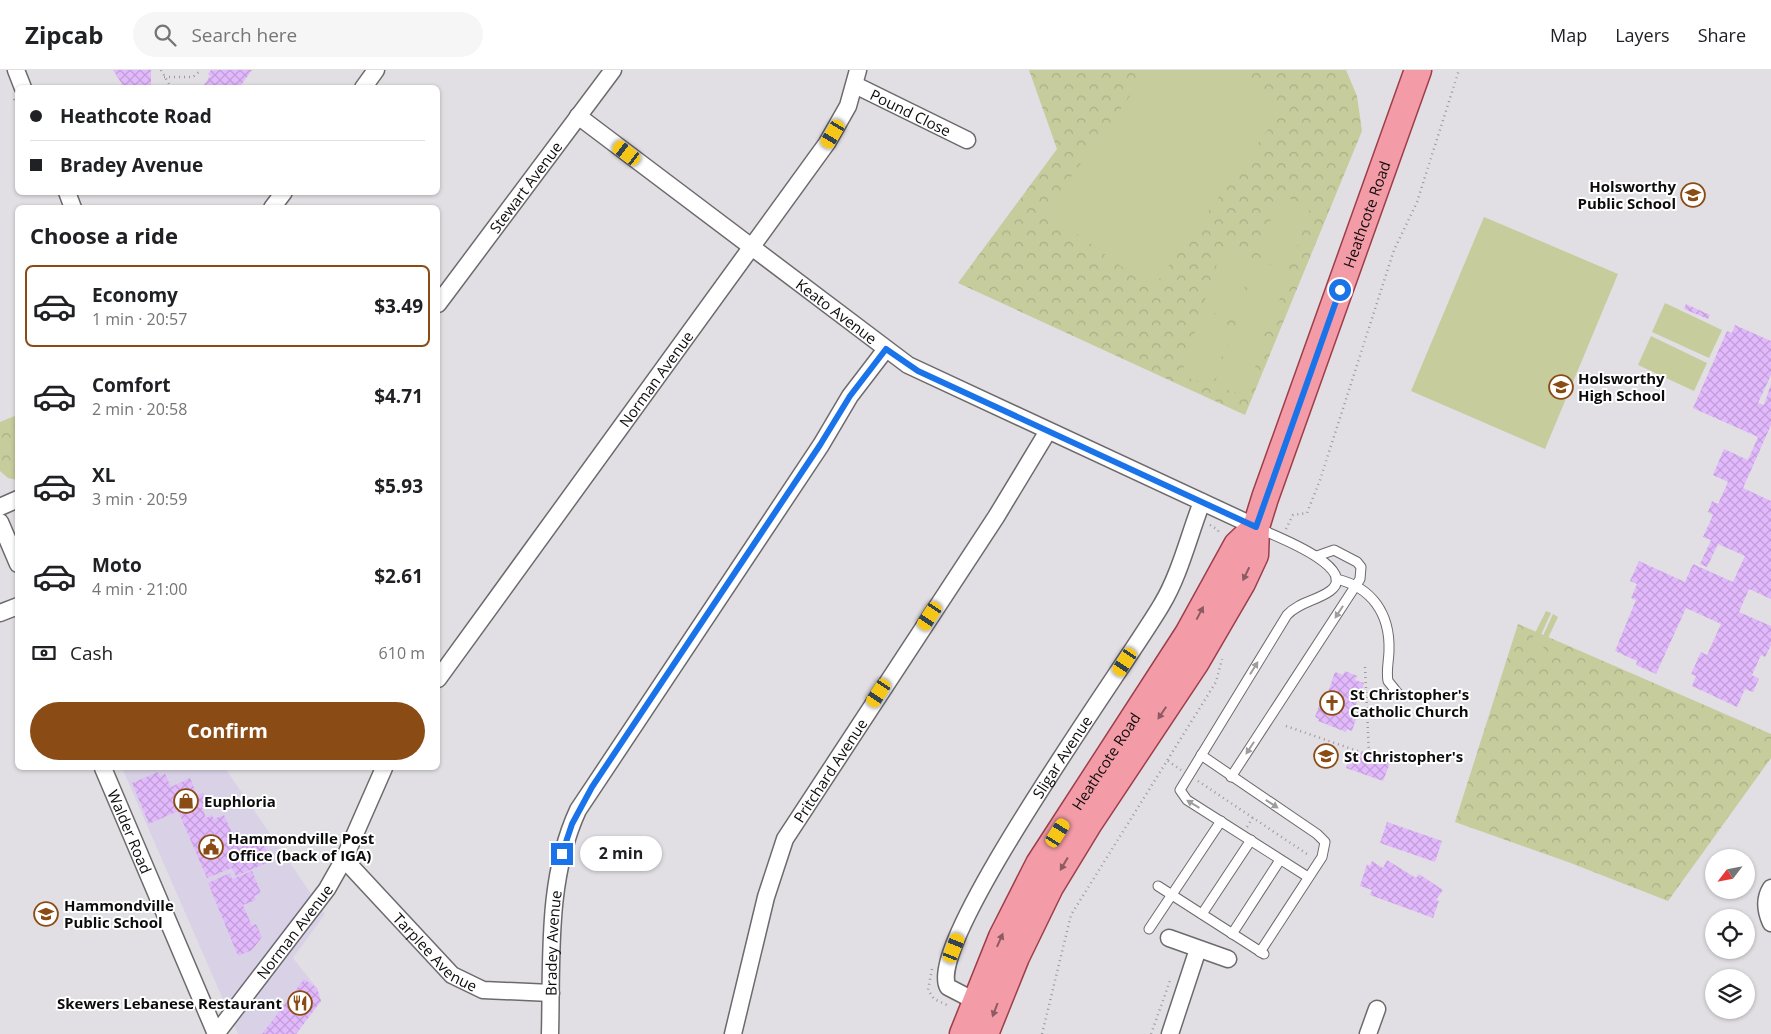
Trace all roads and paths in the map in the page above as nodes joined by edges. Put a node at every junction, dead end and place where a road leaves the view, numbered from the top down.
1 (16, 70) edge
2 (161, 70) edge
3 (201, 70) edge
4 (376, 70) edge
5 (613, 70) edge
6 (1418, 70) edge
7 (1459, 70) edge
8 (164, 77) junction
9 (857, 78) edge
10 (169, 84) dead end
11 (22, 85) edge
12 (364, 85) edge
13 (578, 116) junction
14 (967, 140) dead end
15 (752, 247) junction
16 (440, 301) edge
17 (886, 349) junction
18 (1048, 431) junction
19 (15, 500) edge
20 (1202, 502) junction
21 (0, 507) edge
22 (1293, 515) dead end
23 (0, 522) edge
24 (1256, 527) junction
25 (1317, 556) junction
26 (15, 557) edge
27 (1336, 579) junction
28 (1356, 586) junction
29 (15, 607) edge
30 (0, 613) edge
31 (1221, 652) dead end
32 (1365, 667) dead end
33 (440, 676) edge
34 (1400, 696) dead end
35 (1367, 712) junction
36 (1395, 712) dead end
37 (1357, 713) dead end
38 (1286, 726) dead end
39 (1201, 755) junction
40 (1369, 755) junction
41 (1168, 761) junction
42 (1389, 762) dead end
43 (104, 770) edge
44 (383, 770) edge
45 (1188, 774) junction
46 (1231, 777) junction
47 (1221, 821) junction
48 (1251, 840) junction
49 (344, 859) junction
50 (1280, 860) junction
51 (1319, 862) junction
52 (1308, 877) junction
53 (1158, 886) dead end
54 (1771, 888) edge
55 (1172, 895) junction
56 (1202, 914) junction
57 (1771, 923) edge
58 (1149, 930) dead end
59 (1232, 934) junction
60 (1169, 938) dead end
61 (1198, 949) junction
62 (1228, 959) dead end
63 (1174, 970) dead end
64 (551, 993) junction
65 (975, 1001) junction
66 (1377, 1010) dead end
67 (216, 1034) edge
68 (550, 1034) edge
69 (733, 1034) edge
70 (962, 1034) edge
71 (985, 1034) edge
72 (1042, 1034) edge
73 (1151, 1034) edge
74 (1170, 1034) edge
75 (1368, 1034) edge

1 - 11 street
2 - 8 path
3 - 8 path
4 - 12 street
5 - 13 street, Stewart Avenue
6 - 24 main road, Heathcote Road
7 - 22 path
8 - 10 path
9 - 14 street, Pound Close
9 - 15 street, Norman Avenue
13 - 15 street, Keato Avenue
13 - 16 street, Stewart Avenue
15 - 17 street, Keato Avenue
15 - 33 street, Norman Avenue
17 - 18 street, Keato Avenue
17 - 64 street, Bradey Avenue
18 - 20 street, Keato Avenue
18 - 69 street, Pritchard Avenue
19 - 21 street
20 - 24 street, Keato Avenue
20 - 65 street, Sligar Avenue
23 - 26 street
24 - 25 lane
65 -> 24 main road, Heathcote Road
24 -> 71 main road, Heathcote Road
25 - 27 lane
25 - 28 lane
27 - 28 lane
39 -> 27 lane
28 - 34 lane
28 -> 46 lane
29 - 30 street
31 - 41 path
32 - 35 path
35 - 36 path
35 - 37 path
35 - 40 path
38 - 40 path
39 - 45 lane
39 - 46 lane
40 - 42 path
41 - 45 path
41 - 72 path
43 - 67 street, Walder Road
44 - 49 street, Norman Avenue
47 -> 45 lane
45 - 51 path
46 -> 51 lane
47 - 48 lane
47 - 55 lane
48 - 50 lane
48 - 56 lane
49 - 64 street, Tarplee Avenue
49 - 67 street, Norman Avenue
50 - 52 lane
50 - 59 lane
51 - 52 lane
52 - 59 lane
53 - 55 lane
54 - 57 street
55 - 56 lane
55 - 58 lane
56 - 59 lane
60 - 61 street
61 - 62 street
61 - 74 street
63 - 73 path
64 - 68 street, Bradey Avenue
65 - 70 main road, Heathcote Road
66 - 75 street

